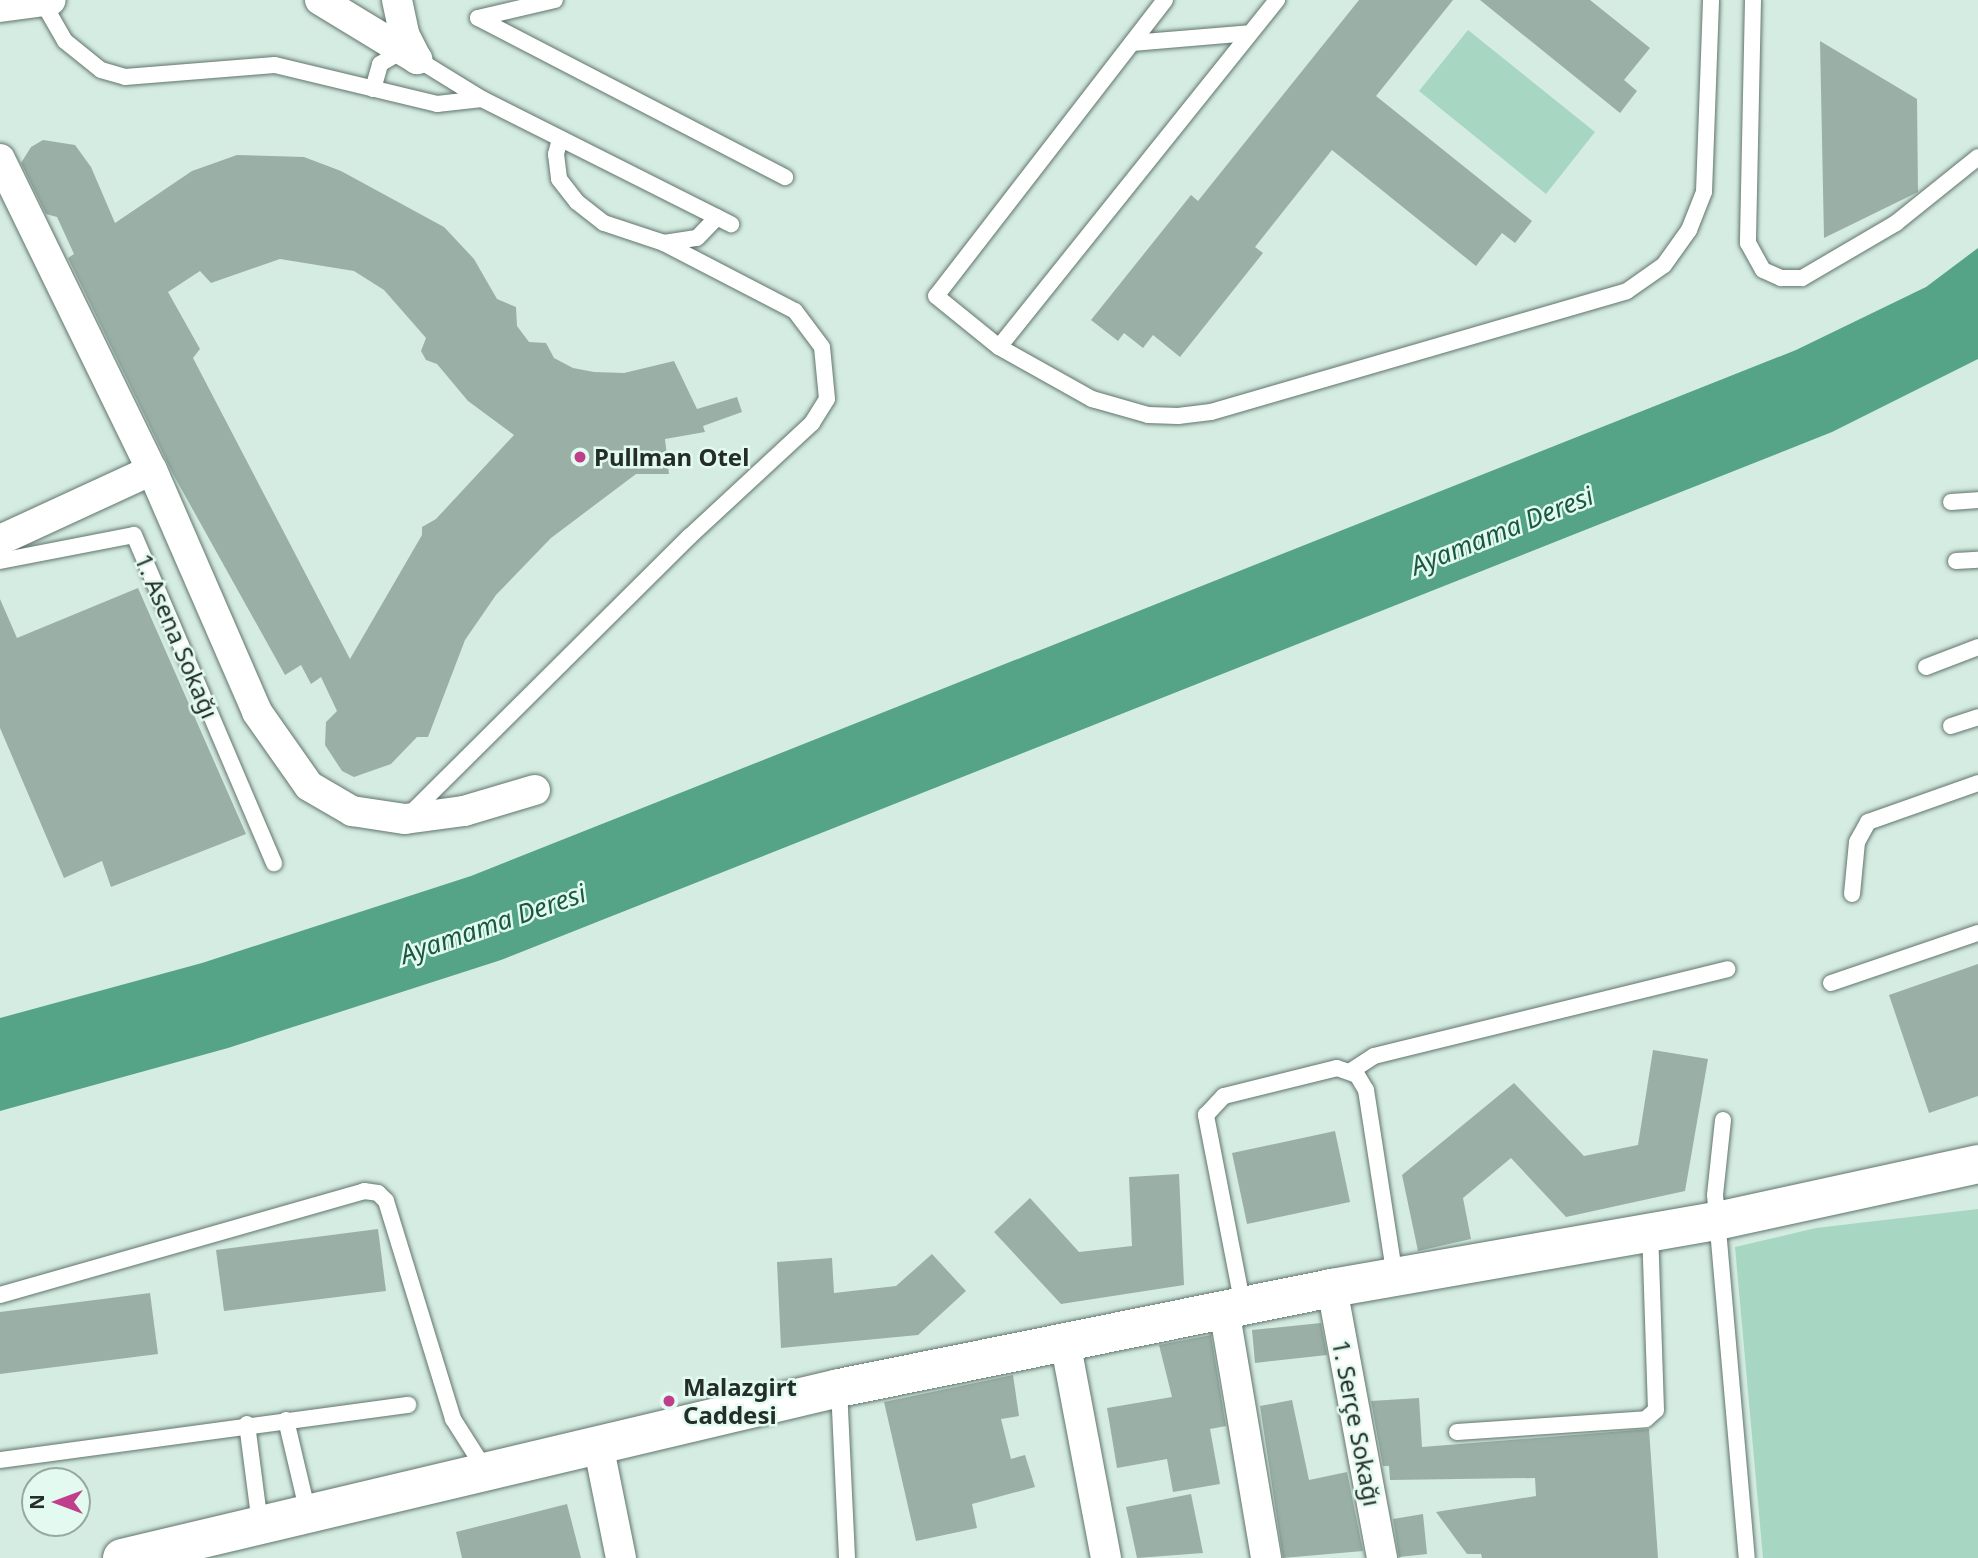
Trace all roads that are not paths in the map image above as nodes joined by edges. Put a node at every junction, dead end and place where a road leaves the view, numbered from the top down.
1 (320, 0) edge
2 (397, 0) edge
3 (555, 0) edge
4 (1165, 0) edge
5 (1277, 0) edge
6 (1711, 0) edge
7 (1753, 0) edge
8 (47, 1) edge
9 (0, 7) edge
10 (1250, 33) junction
11 (1132, 43) junction
12 (410, 54) junction
13 (373, 89) junction
14 (482, 99) junction
15 (561, 139) junction
16 (1978, 157) edge
17 (0, 159) edge
18 (785, 177) dead end
19 (664, 243) junction
20 (999, 346) junction
21 (152, 470) junction
22 (1978, 500) edge
23 (1951, 502) dead end
24 (0, 540) edge
25 (1978, 560) edge
26 (0, 561) edge
27 (1955, 561) dead end
28 (1977, 652) edge
29 (1926, 667) dead end
30 (1978, 717) edge
31 (1951, 726) dead end
32 (1978, 783) edge
33 (535, 790) dead end
34 (405, 819) junction
35 (274, 863) dead end
36 (1852, 894) dead end
37 (1978, 933) edge
38 (1727, 969) dead end
39 (1831, 983) dead end
40 (1351, 1071) junction
41 (1723, 1120) dead end
42 (1978, 1164) edge
43 (1717, 1221) junction
44 (1650, 1233) junction
45 (1395, 1277) junction
46 (1332, 1288) junction
47 (0, 1296) edge
48 (1233, 1308) junction
49 (1065, 1341) junction
50 (839, 1388) junction
51 (408, 1405) dead end
52 (286, 1420) junction
53 (247, 1424) junction
54 (1457, 1432) dead end
55 (598, 1444) junction
56 (0, 1460) edge
57 (486, 1471) junction
58 (308, 1513) junction
59 (260, 1524) junction
60 (122, 1558) edge
61 (621, 1558) edge
62 (847, 1558) edge
63 (1106, 1558) edge
64 (1266, 1558) edge
65 (1382, 1558) edge
66 (1747, 1558) edge

1 - 12 street
2 - 12 street
3 - 18 lane
4 - 11 lane
5 - 10 lane
6 - 20 lane
7 - 16 lane
8 - 9 street
8 - 13 lane
10 - 11 lane
10 - 20 lane
11 - 20 lane
12 - 13 lane
12 - 14 lane
13 - 14 lane
14 - 15 lane
15 - 19 lane
15 - 19 lane
17 - 21 street
19 - 34 lane
21 - 24 street
21 - 34 street
22 - 23 lane
25 - 27 lane
26 - 35 lane, 1. Asena Sokağı
28 - 29 lane
30 - 31 lane
32 - 36 lane
33 - 34 street
37 - 39 lane
38 - 40 lane
40 - 45 lane
40 - 48 lane
41 - 43 lane
42 - 43 main road
43 - 44 main road
43 - 66 lane
44 - 45 main road
44 - 54 lane
45 - 46 main road
46 - 48 main road
46 - 65 street, 1. Serçe Sokağı
47 - 57 lane
48 - 49 main road
48 - 64 street
49 - 50 main road
49 - 63 street
50 - 55 main road
50 - 62 lane
51 - 52 lane
52 - 53 lane
52 - 58 lane
53 - 56 lane
53 - 59 lane
55 - 57 main road
55 - 61 street
57 - 58 main road
58 - 59 main road
59 - 60 main road

